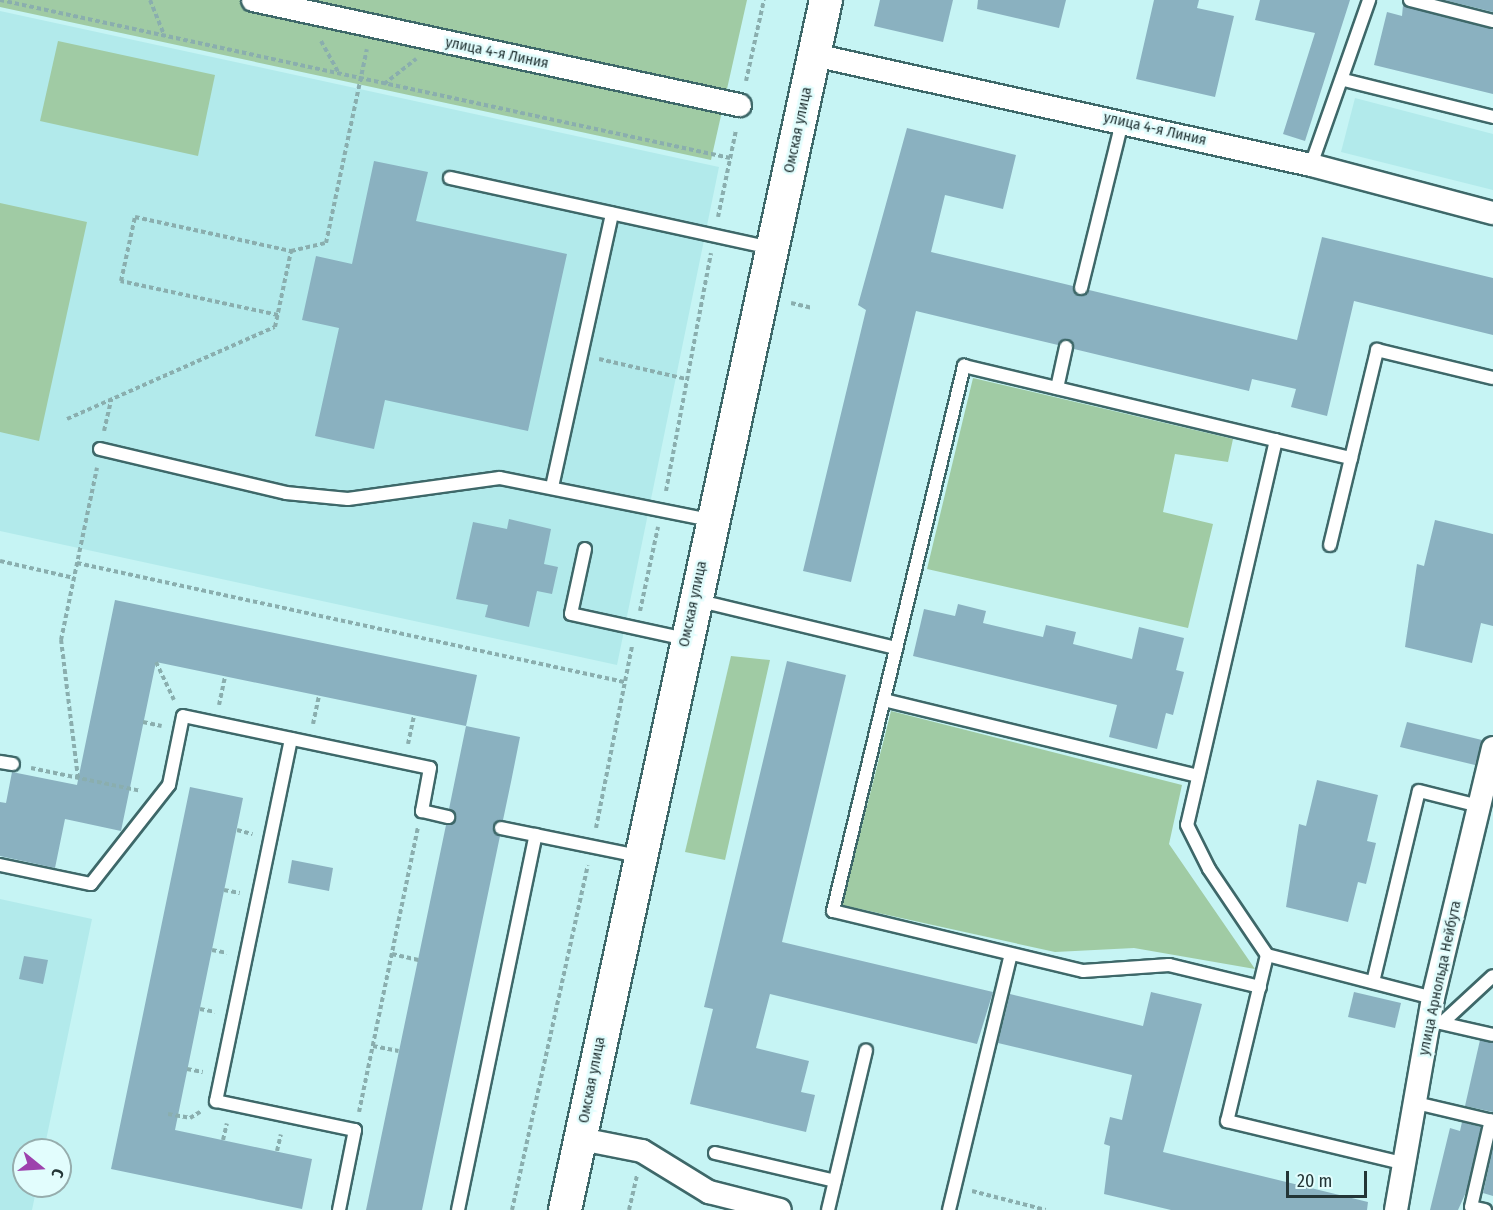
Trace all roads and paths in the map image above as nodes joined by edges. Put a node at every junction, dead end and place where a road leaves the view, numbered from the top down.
1 (0, 0) edge
2 (150, 0) edge
3 (253, 0) edge
4 (826, 0) edge
5 (1369, 0) edge
6 (1410, 0) edge
7 (1493, 21) edge
8 (372, 26) junction
9 (164, 36) junction
10 (814, 55) junction
11 (361, 78) junction
12 (1344, 80) junction
13 (740, 105) dead end
14 (1493, 117) edge
15 (1122, 122) junction
16 (1311, 165) junction
17 (450, 178) dead end
18 (612, 213) junction
19 (1493, 213) edge
20 (714, 236) junction
21 (771, 248) junction
22 (291, 251) junction
23 (1081, 288) dead end
24 (791, 303) dead end
25 (812, 308) dead end
26 (278, 315) junction
27 (1066, 347) dead end
28 (581, 356) junction
29 (1493, 378) edge
30 (686, 379) junction
31 (1057, 388) junction
32 (111, 400) junction
33 (67, 419) dead end
34 (1276, 440) junction
35 (100, 449) junction
36 (1351, 458) junction
37 (552, 487) junction
38 (662, 510) junction
39 (711, 520) junction
40 (1330, 544) dead end
41 (585, 549) dead end
42 (0, 561) edge
43 (77, 563) junction
44 (74, 578) junction
45 (694, 600) junction
46 (636, 629) junction
47 (686, 639) junction
48 (896, 648) junction
49 (156, 662) dead end
50 (225, 676) dead end
51 (624, 682) junction
52 (169, 689) dead end
53 (319, 696) dead end
54 (220, 700) dead end
55 (884, 700) junction
56 (414, 715) dead end
57 (314, 719) dead end
58 (143, 722) dead end
59 (161, 726) dead end
60 (291, 739) junction
61 (409, 739) dead end
62 (1493, 748) edge
63 (6, 763) edge
64 (1198, 776) junction
65 (78, 778) junction
66 (160, 795) junction
67 (1479, 806) junction
68 (422, 811) junction
69 (448, 817) dead end
70 (501, 828) dead end
71 (237, 830) dead end
72 (254, 834) dead end
73 (536, 835) junction
74 (592, 847) junction
75 (639, 856) junction
76 (0, 865) edge
77 (224, 890) dead end
78 (241, 894) dead end
79 (212, 950) dead end
80 (229, 953) dead end
81 (392, 954) junction
82 (1011, 954) junction
83 (1267, 954) junction
84 (418, 960) dead end
85 (1492, 980) edge
86 (1373, 982) junction
87 (1260, 987) junction
88 (1433, 998) junction
89 (200, 1009) dead end
90 (216, 1013) dead end
91 (1436, 1022) junction
92 (1493, 1035) edge
93 (373, 1046) junction
94 (866, 1050) dead end
95 (399, 1051) dead end
96 (187, 1069) dead end
97 (204, 1072) dead end
98 (1416, 1103) junction
99 (168, 1114) dead end
100 (190, 1118) dead end
101 (1492, 1121) edge
102 (227, 1122) dead end
103 (355, 1130) junction
104 (281, 1133) dead end
105 (581, 1139) junction
106 (224, 1140) dead end
107 (277, 1151) dead end
108 (642, 1151) junction
109 (715, 1153) dead end
110 (1406, 1164) junction
111 (835, 1181) junction
112 (955, 1186) junction
113 (339, 1210) edge
114 (458, 1210) edge
115 (512, 1210) edge
116 (565, 1210) edge
117 (629, 1210) edge
118 (780, 1210) edge
119 (828, 1210) edge
120 (949, 1210) edge
121 (1046, 1210) edge
122 (1396, 1210) edge
123 (1485, 1210) edge

1 - 9 path
2 - 9 path
3 - 8 street, улица 4-я Линия
4 - 10 main road, Омская улица
5 - 12 lane
6 - 7 lane
8 - 11 path
8 - 13 street, улица 4-я Линия
9 - 11 path
10 - 15 street, улица 4-я Линия
10 - 21 main road, Омская улица
11 - 20 path
11 - 22 path
12 - 14 lane
12 - 16 lane
15 - 16 street, улица 4-я Линия
15 - 23 lane
16 - 19 street, улица 4-я Линия
17 - 18 lane
18 - 20 lane
18 - 28 lane
20 - 21 lane
20 - 30 path
21 - 39 main road, Омская улица
22 - 26 path
22 - 26 path
24 - 25 path
26 - 32 path
27 - 31 lane
28 - 30 path
28 - 37 lane
29 - 36 lane
30 - 38 path
31 - 34 lane
31 - 48 lane
32 - 33 path
32 - 35 path
34 - 36 lane
34 - 64 lane
35 - 37 lane
35 - 43 path
36 - 40 lane
37 - 38 lane
38 - 39 lane
38 - 46 path
39 - 45 main road, Омская улица
41 - 46 lane
42 - 44 path
43 - 44 path
43 - 51 path
44 - 65 path
45 - 47 main road, Омская улица
45 - 48 lane
46 - 47 lane
46 - 51 path
47 - 75 main road, Омская улица
48 - 55 lane
49 - 52 path
50 - 54 path
51 - 74 path
53 - 57 path
55 - 64 lane
55 - 82 lane
56 - 61 path
58 - 59 path
60 - 66 lane
60 - 68 lane
60 - 103 lane
62 - 67 street, улица Арнольда Нейбута
63 - 65 path
64 - 83 lane
65 - 66 path
66 - 76 lane
67 - 86 lane
67 - 88 street, улица Арнольда Нейбута
68 - 69 lane
68 - 81 path
70 - 73 lane
71 - 72 path
73 - 74 lane
73 - 114 lane
74 - 75 lane
74 - 115 path
75 - 105 main road, Омская улица
77 - 78 path
79 - 80 path
81 - 84 path
81 - 93 path
82 - 87 lane
82 - 112 lane
83 - 86 lane
83 - 87 lane
85 - 91 lane
86 - 88 lane
87 - 110 lane
88 - 91 street, улица Арнольда Нейбута
89 - 90 path
91 - 92 lane
91 - 98 street, улица Арнольда Нейбута
93 - 95 path
93 - 103 path
94 - 111 lane
96 - 97 path
98 - 101 lane
98 - 110 street, улица Арнольда Нейбута
99 - 100 path
101 - 123 lane
102 - 106 path
103 - 113 lane
104 - 107 path
105 - 108 street
105 - 116 main road, Омская улица
108 - 117 path
108 - 118 street
109 - 111 lane
110 - 122 street, улица Арнольда Нейбута
111 - 119 lane
112 - 120 lane
112 - 121 path

